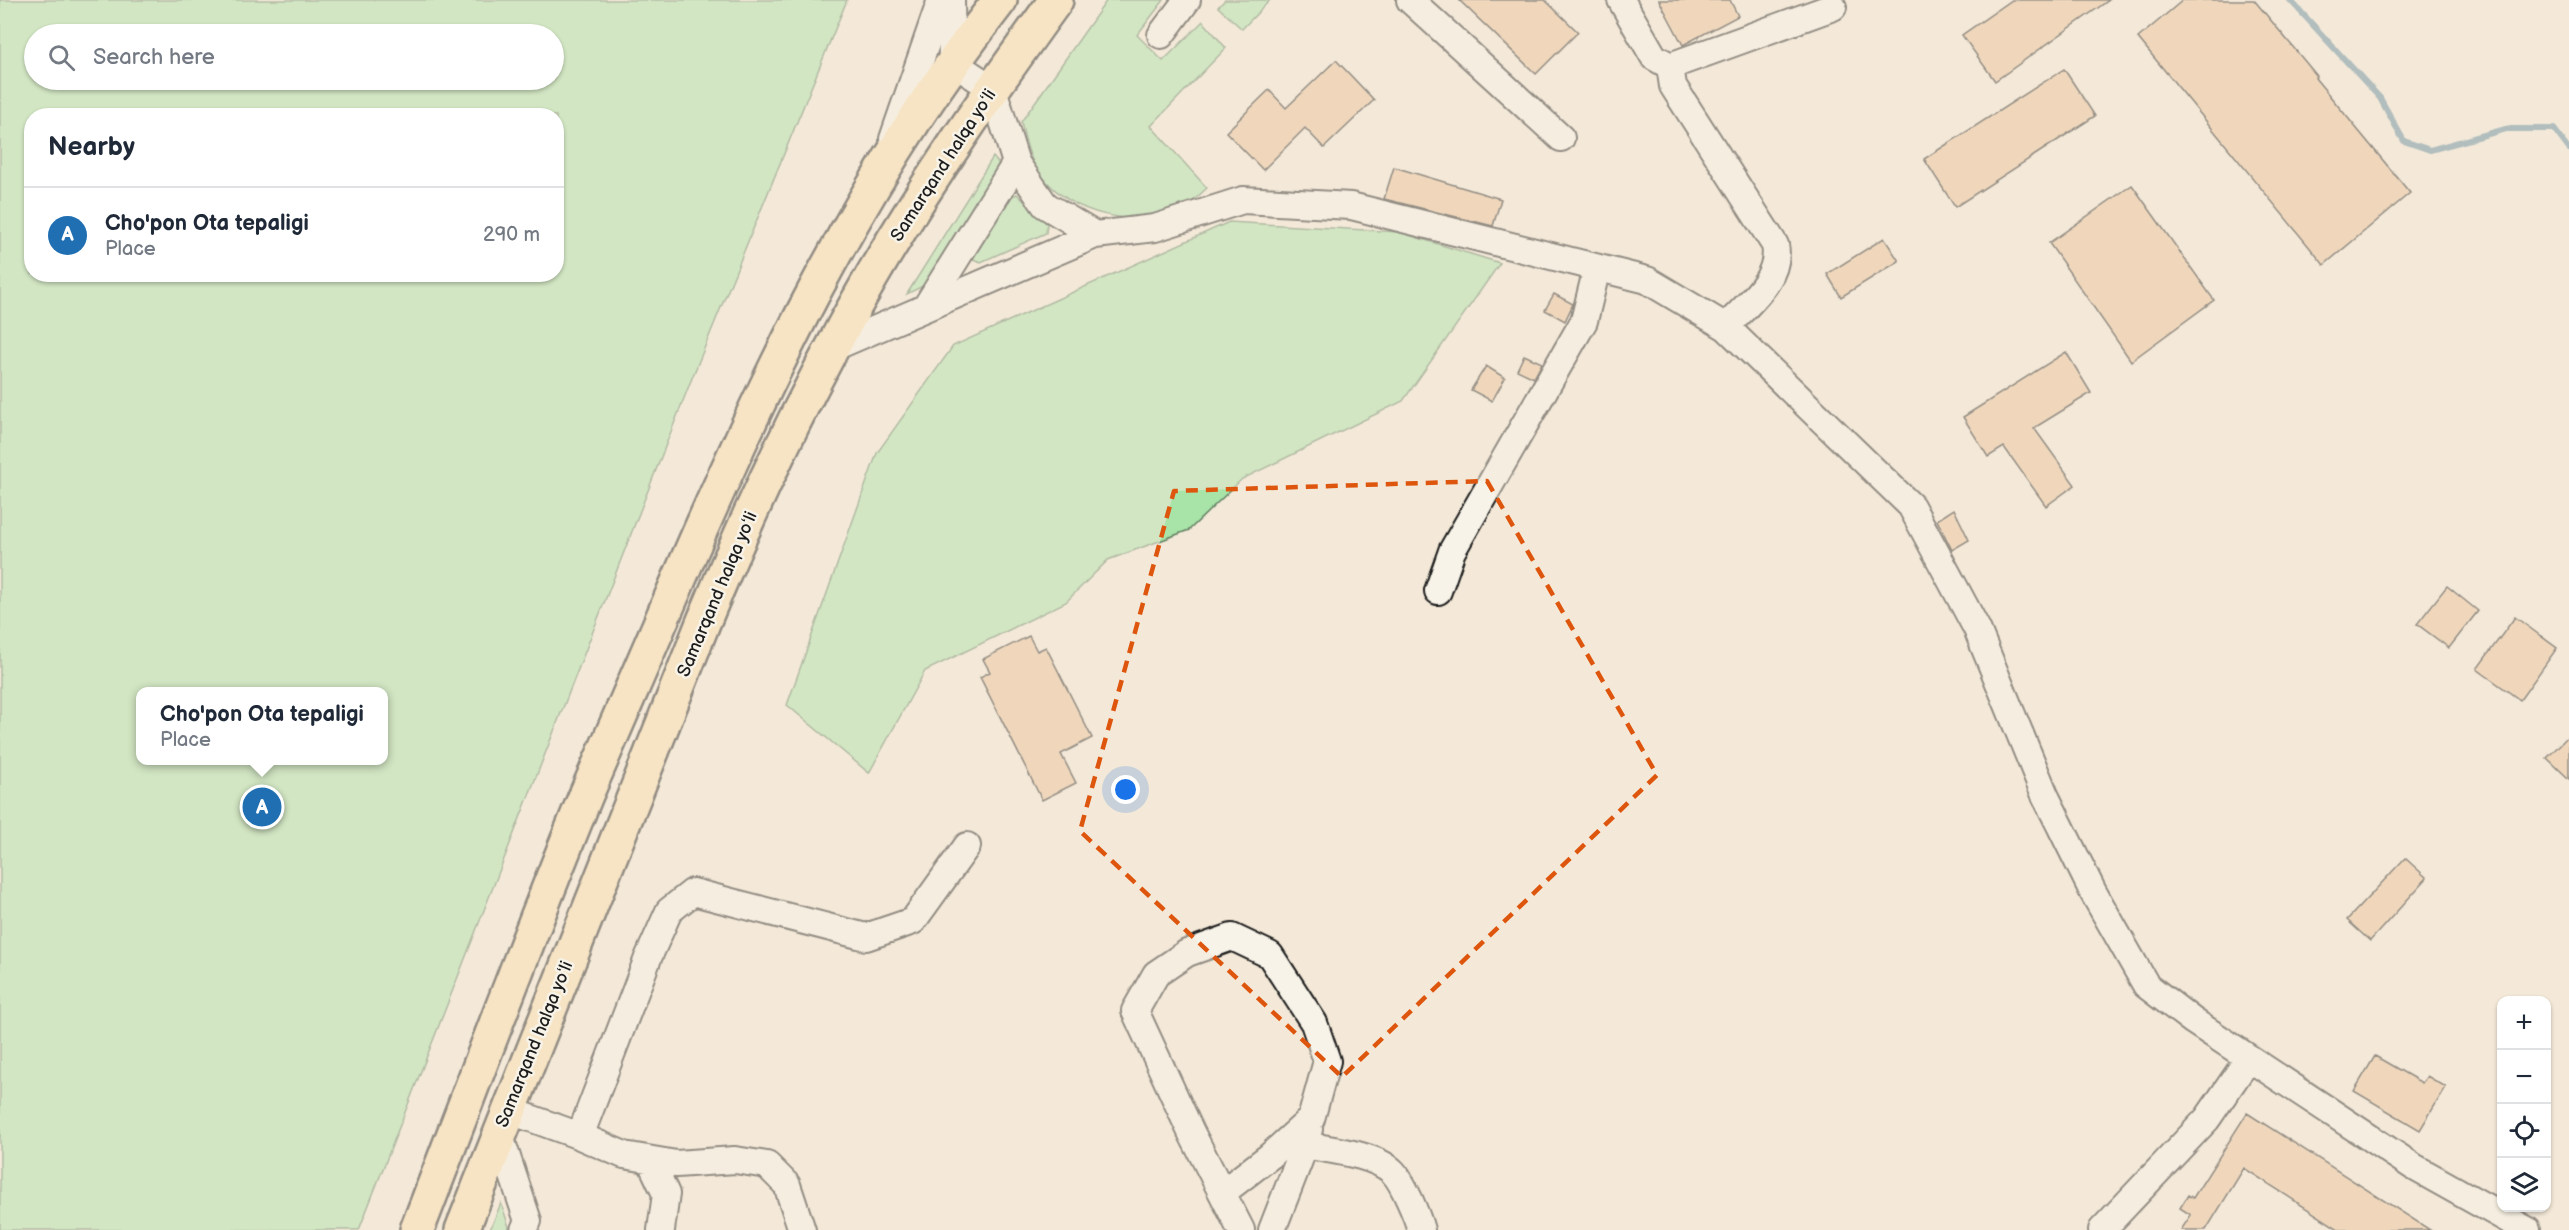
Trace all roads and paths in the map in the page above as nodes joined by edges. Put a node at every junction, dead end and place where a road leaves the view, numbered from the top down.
1 (941, 0) edge
2 (951, 0) edge
3 (1000, 0) edge
4 (1056, 0) edge
5 (1187, 0) edge
6 (1410, 0) edge
7 (1621, 0) edge
8 (1833, 7) dead end
9 (1161, 35) dead end
10 (952, 62) junction
11 (1670, 66) junction
12 (993, 89) junction
13 (1561, 138) dead end
14 (1016, 163) junction
15 (881, 172) junction
16 (1095, 235) junction
17 (1597, 268) junction
18 (926, 307) junction
19 (1726, 327) junction
20 (832, 348) junction
21 (1438, 591) dead end
22 (967, 846) dead end
23 (2249, 1058) junction
24 (1311, 1119) junction
25 (503, 1122) junction
26 (580, 1136) junction
27 (1305, 1145) junction
28 (650, 1160) junction
29 (1222, 1193) junction
30 (417, 1230) edge
31 (462, 1230) edge
32 (524, 1230) edge
33 (661, 1230) edge
34 (802, 1230) edge
35 (1241, 1230) edge
36 (1272, 1230) edge
37 (1421, 1230) edge
38 (2102, 1230) edge
39 (2527, 1230) edge

1 - 15 street
2 - 10 street
3 - 10 highway
4 - 12 highway, Samarqand halqa yoʻli
5 - 9 street
6 - 13 street
7 - 11 street
8 - 11 street
10 - 12 street
10 - 15 highway
11 - 19 street
12 - 14 street
12 - 20 highway, Samarqand halqa yoʻli
14 - 16 street
14 - 18 street
15 - 30 highway
16 - 17 street
16 - 18 street
17 - 19 street
17 - 21 street
18 - 20 street
19 - 23 street
20 - 25 highway, Samarqand halqa yoʻli
22 - 26 street
23 - 38 street
23 - 39 street
24 - 27 street
24 - 29 street
24 - 29 street
25 - 26 street
25 - 31 highway, Samarqand halqa yoʻli
25 - 32 street
26 - 28 street
27 - 36 street
27 - 37 street
28 - 33 street
28 - 34 street
29 - 35 street

